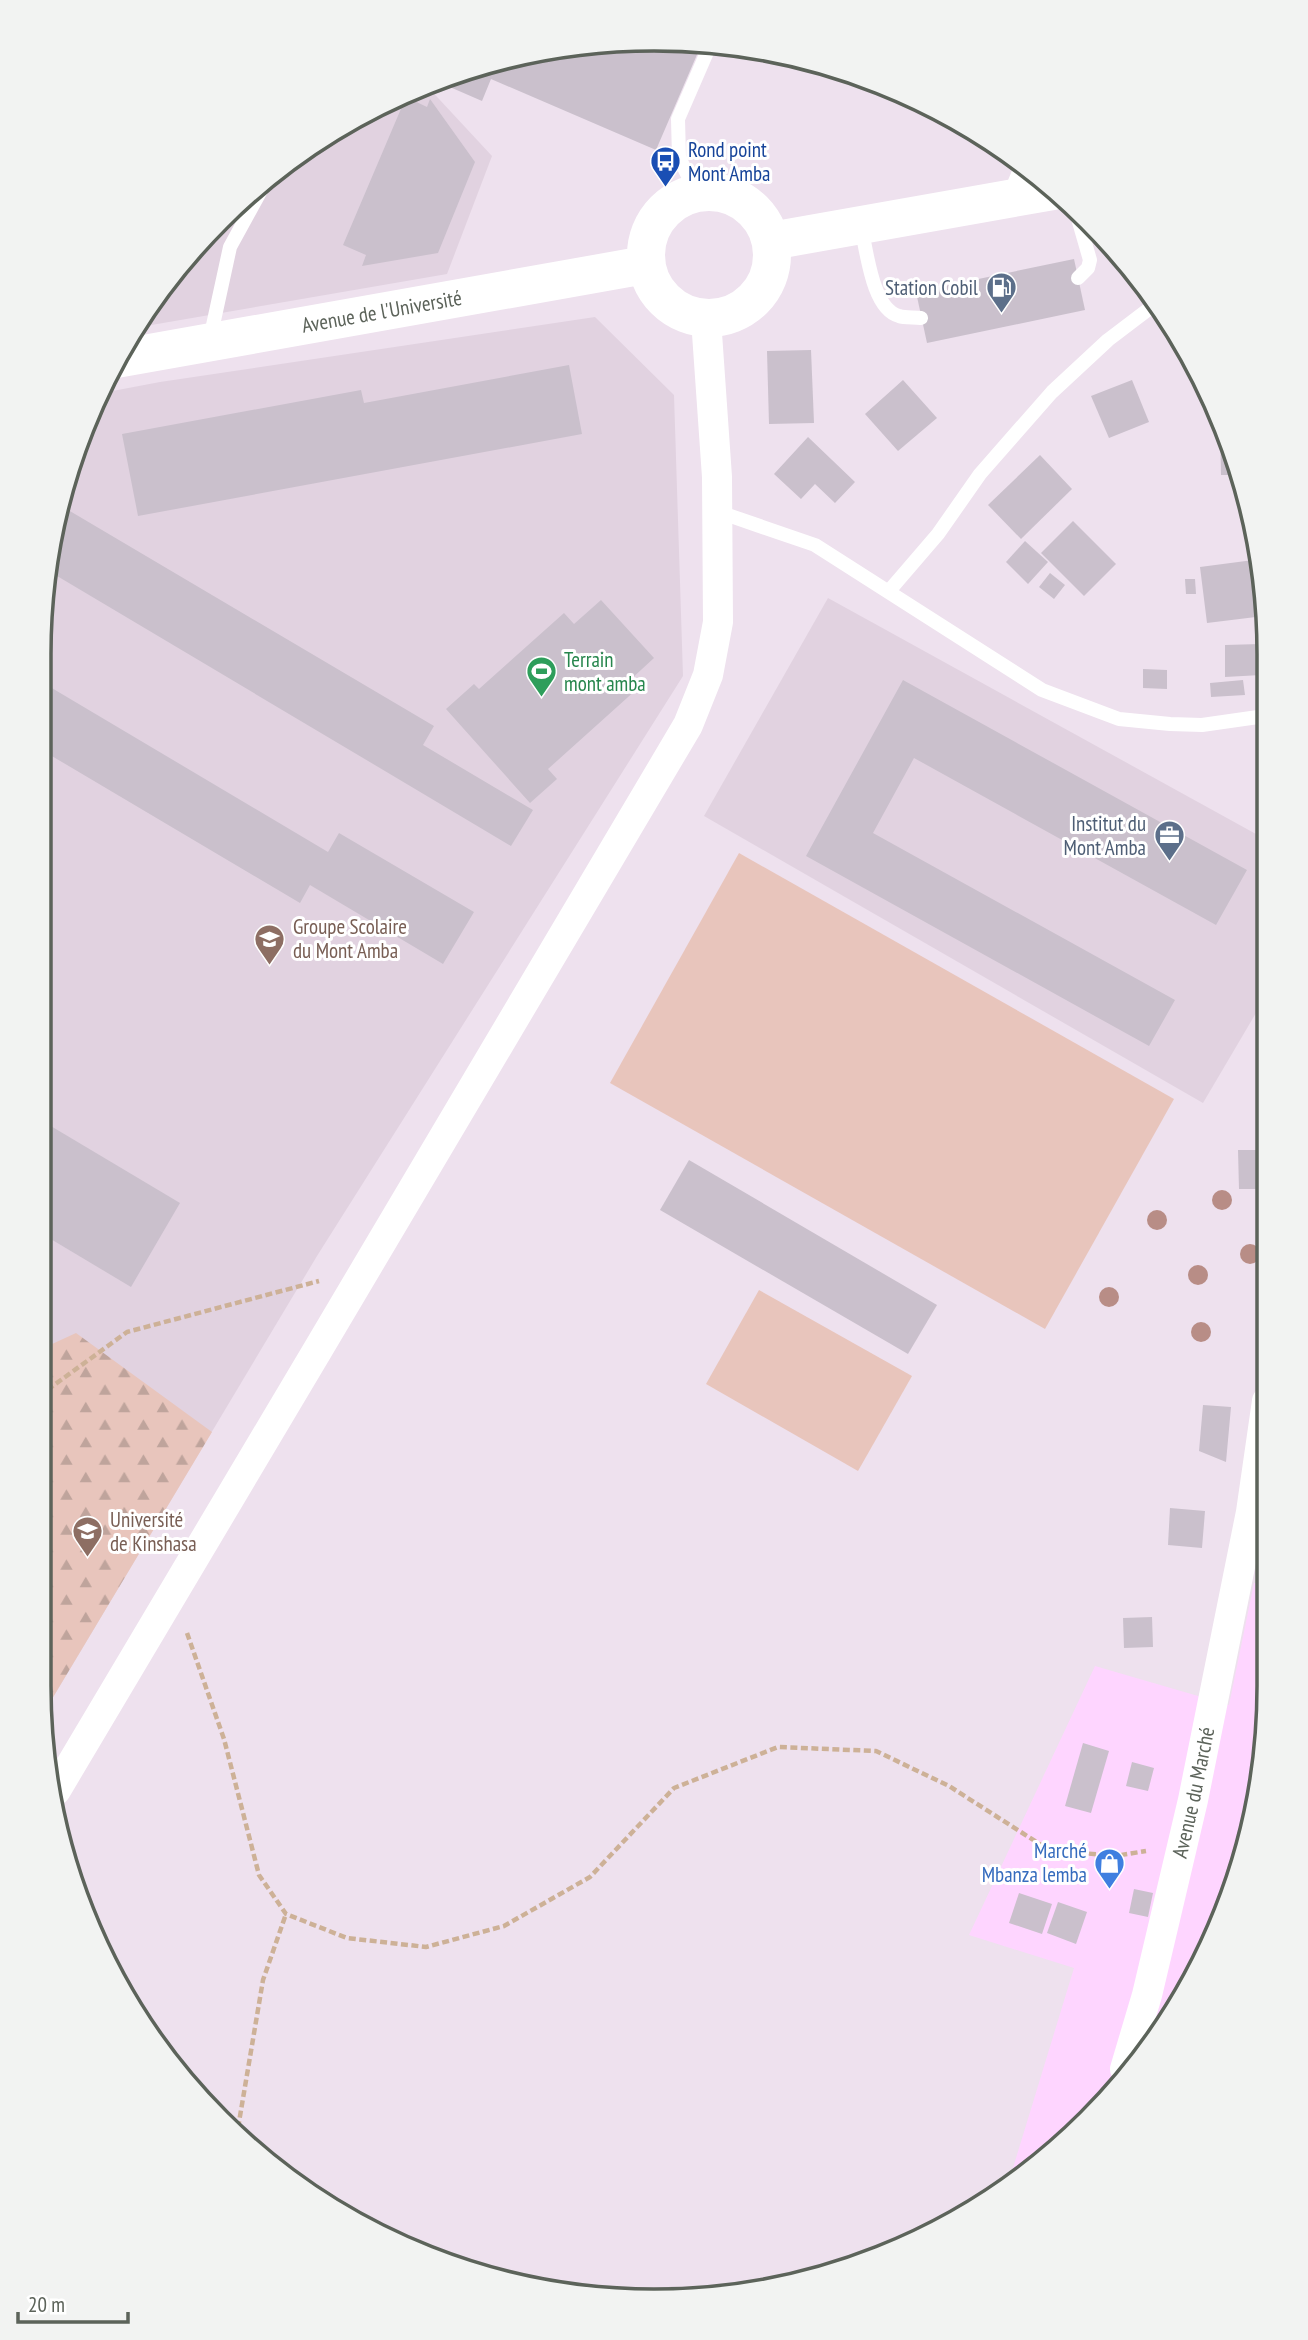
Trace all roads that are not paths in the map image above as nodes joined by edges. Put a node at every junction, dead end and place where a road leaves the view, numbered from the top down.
1 (707, 53) edge
2 (1015, 183) edge
3 (1036, 187) edge
4 (696, 193) junction
5 (255, 200) edge
6 (860, 226) junction
7 (1080, 226) edge
8 (771, 241) junction
9 (645, 265) junction
10 (1078, 278) dead end
11 (1149, 309) edge
12 (921, 318) dead end
13 (706, 319) junction
14 (209, 344) junction
15 (129, 357) edge
16 (716, 511) junction
17 (888, 591) junction
18 (1257, 717) edge
19 (1257, 1470) edge
20 (1251, 1512) junction
21 (1257, 1524) edge
22 (59, 1785) edge
23 (1128, 2059) edge

1 - 4 lane
2 - 3 street
2 - 6 street
4 - 8 street
4 - 9 street
5 - 14 lane
6 - 8 street
6 - 12 lane
7 - 10 lane
8 - 13 street
9 - 13 street
9 - 14 street, Avenue de l'Université
11 - 17 lane
13 - 16 street
14 - 15 street, Avenue de l'Université
16 - 17 lane
16 - 22 street
17 - 18 lane
19 - 20 street, Avenue du Marché
20 - 21 street
20 - 23 street, Avenue du Marché

